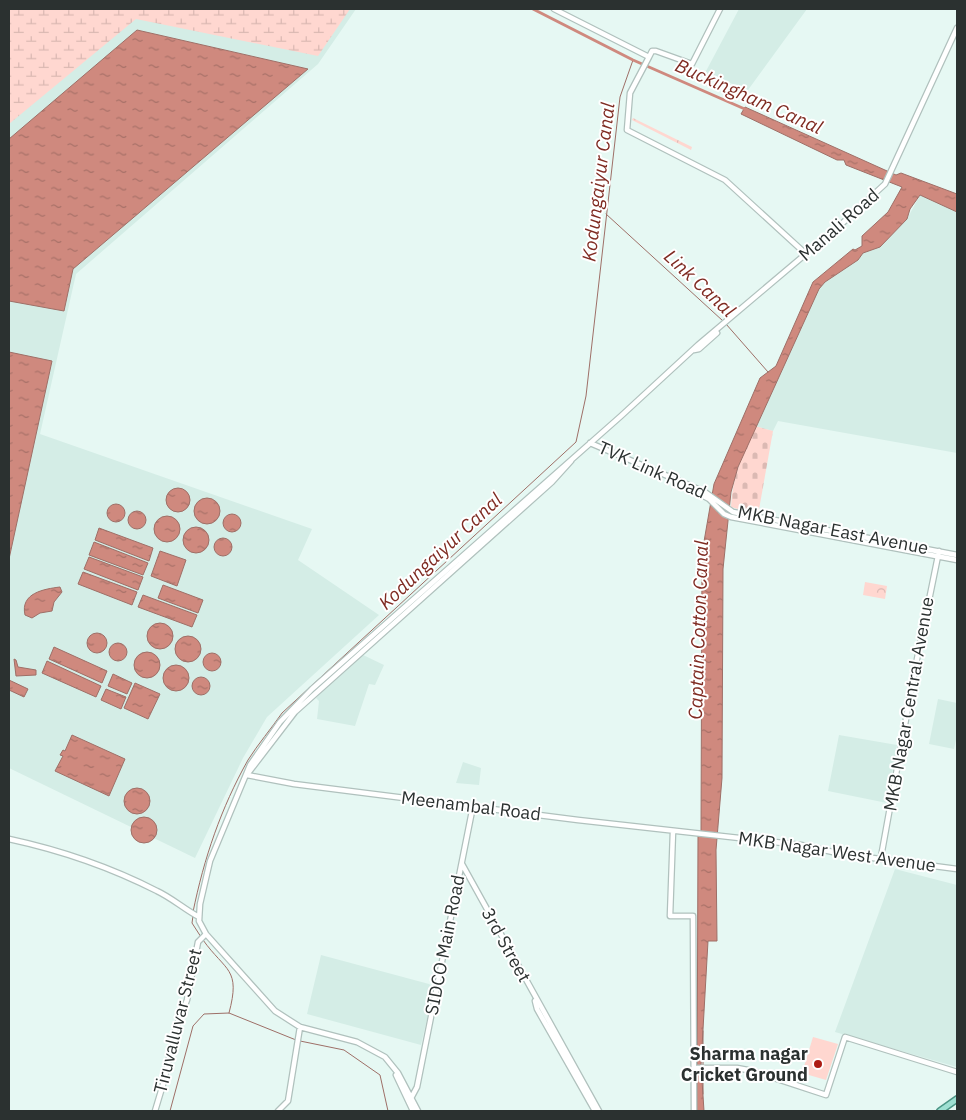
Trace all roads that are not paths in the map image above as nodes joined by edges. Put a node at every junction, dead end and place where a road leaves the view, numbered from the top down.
1 (554, 9) edge
2 (720, 9) edge
3 (957, 28) edge
4 (649, 57) junction
5 (806, 254) junction
6 (590, 443) junction
7 (712, 499) junction
8 (938, 553) junction
9 (957, 555) edge
10 (957, 560) edge
11 (246, 775) junction
12 (473, 806) junction
13 (673, 831) junction
14 (695, 834) joint
15 (9, 839) edge
16 (881, 857) junction
17 (462, 864) junction
18 (957, 868) edge
19 (195, 915) junction
20 (205, 935) junction
21 (535, 1000) junction
22 (300, 1027) junction
23 (695, 1068) junction
24 (957, 1072) edge
25 (410, 1099) junction
26 (957, 1099) edge
27 (957, 1103) edge
28 (155, 1111) edge
29 (278, 1111) edge
30 (414, 1111) edge
31 (418, 1111) edge
32 (595, 1111) edge
33 (599, 1111) edge
34 (694, 1111) edge
35 (940, 1111) edge
36 (945, 1111) edge

1 - 4 main road
2 - 4 main road
3 - 5 main road, Manali Road
4 - 5 main road
5 - 6 main road, Manali Road
6 - 7 main road, TVK Link Road
6 - 11 main road, Manali Road
7 - 8 main road, MKB Nagar East Avenue
7 - 8 main road
8 - 9 main road, MKB Nagar East Avenue
8 - 10 main road, MKB Nagar East Avenue
8 - 16 main road, MKB Nagar Central Avenue
11 - 12 main road, Meenambal Road
11 - 19 main road, Manali Road
12 - 13 main road, Meenambal Road
12 - 17 main road, SIDCO Main Road
13 - 14 main road, Meenambal Road
13 - 23 main road
14 - 16 main road, MKB Nagar West Avenue
15 - 19 main road
16 - 18 main road, MKB Nagar West Avenue
17 - 21 main road, 3rd Street
17 - 25 main road, SIDCO Main Road
19 - 20 main road
20 - 22 main road
20 - 28 main road, Tiruvalluvar Street
21 - 32 main road, 3rd Street
21 - 33 main road, 3rd Street
22 - 25 main road
22 - 29 main road
23 - 24 main road
23 - 34 main road
25 - 30 main road
25 - 31 main road
26 - 35 main road
27 - 36 main road

